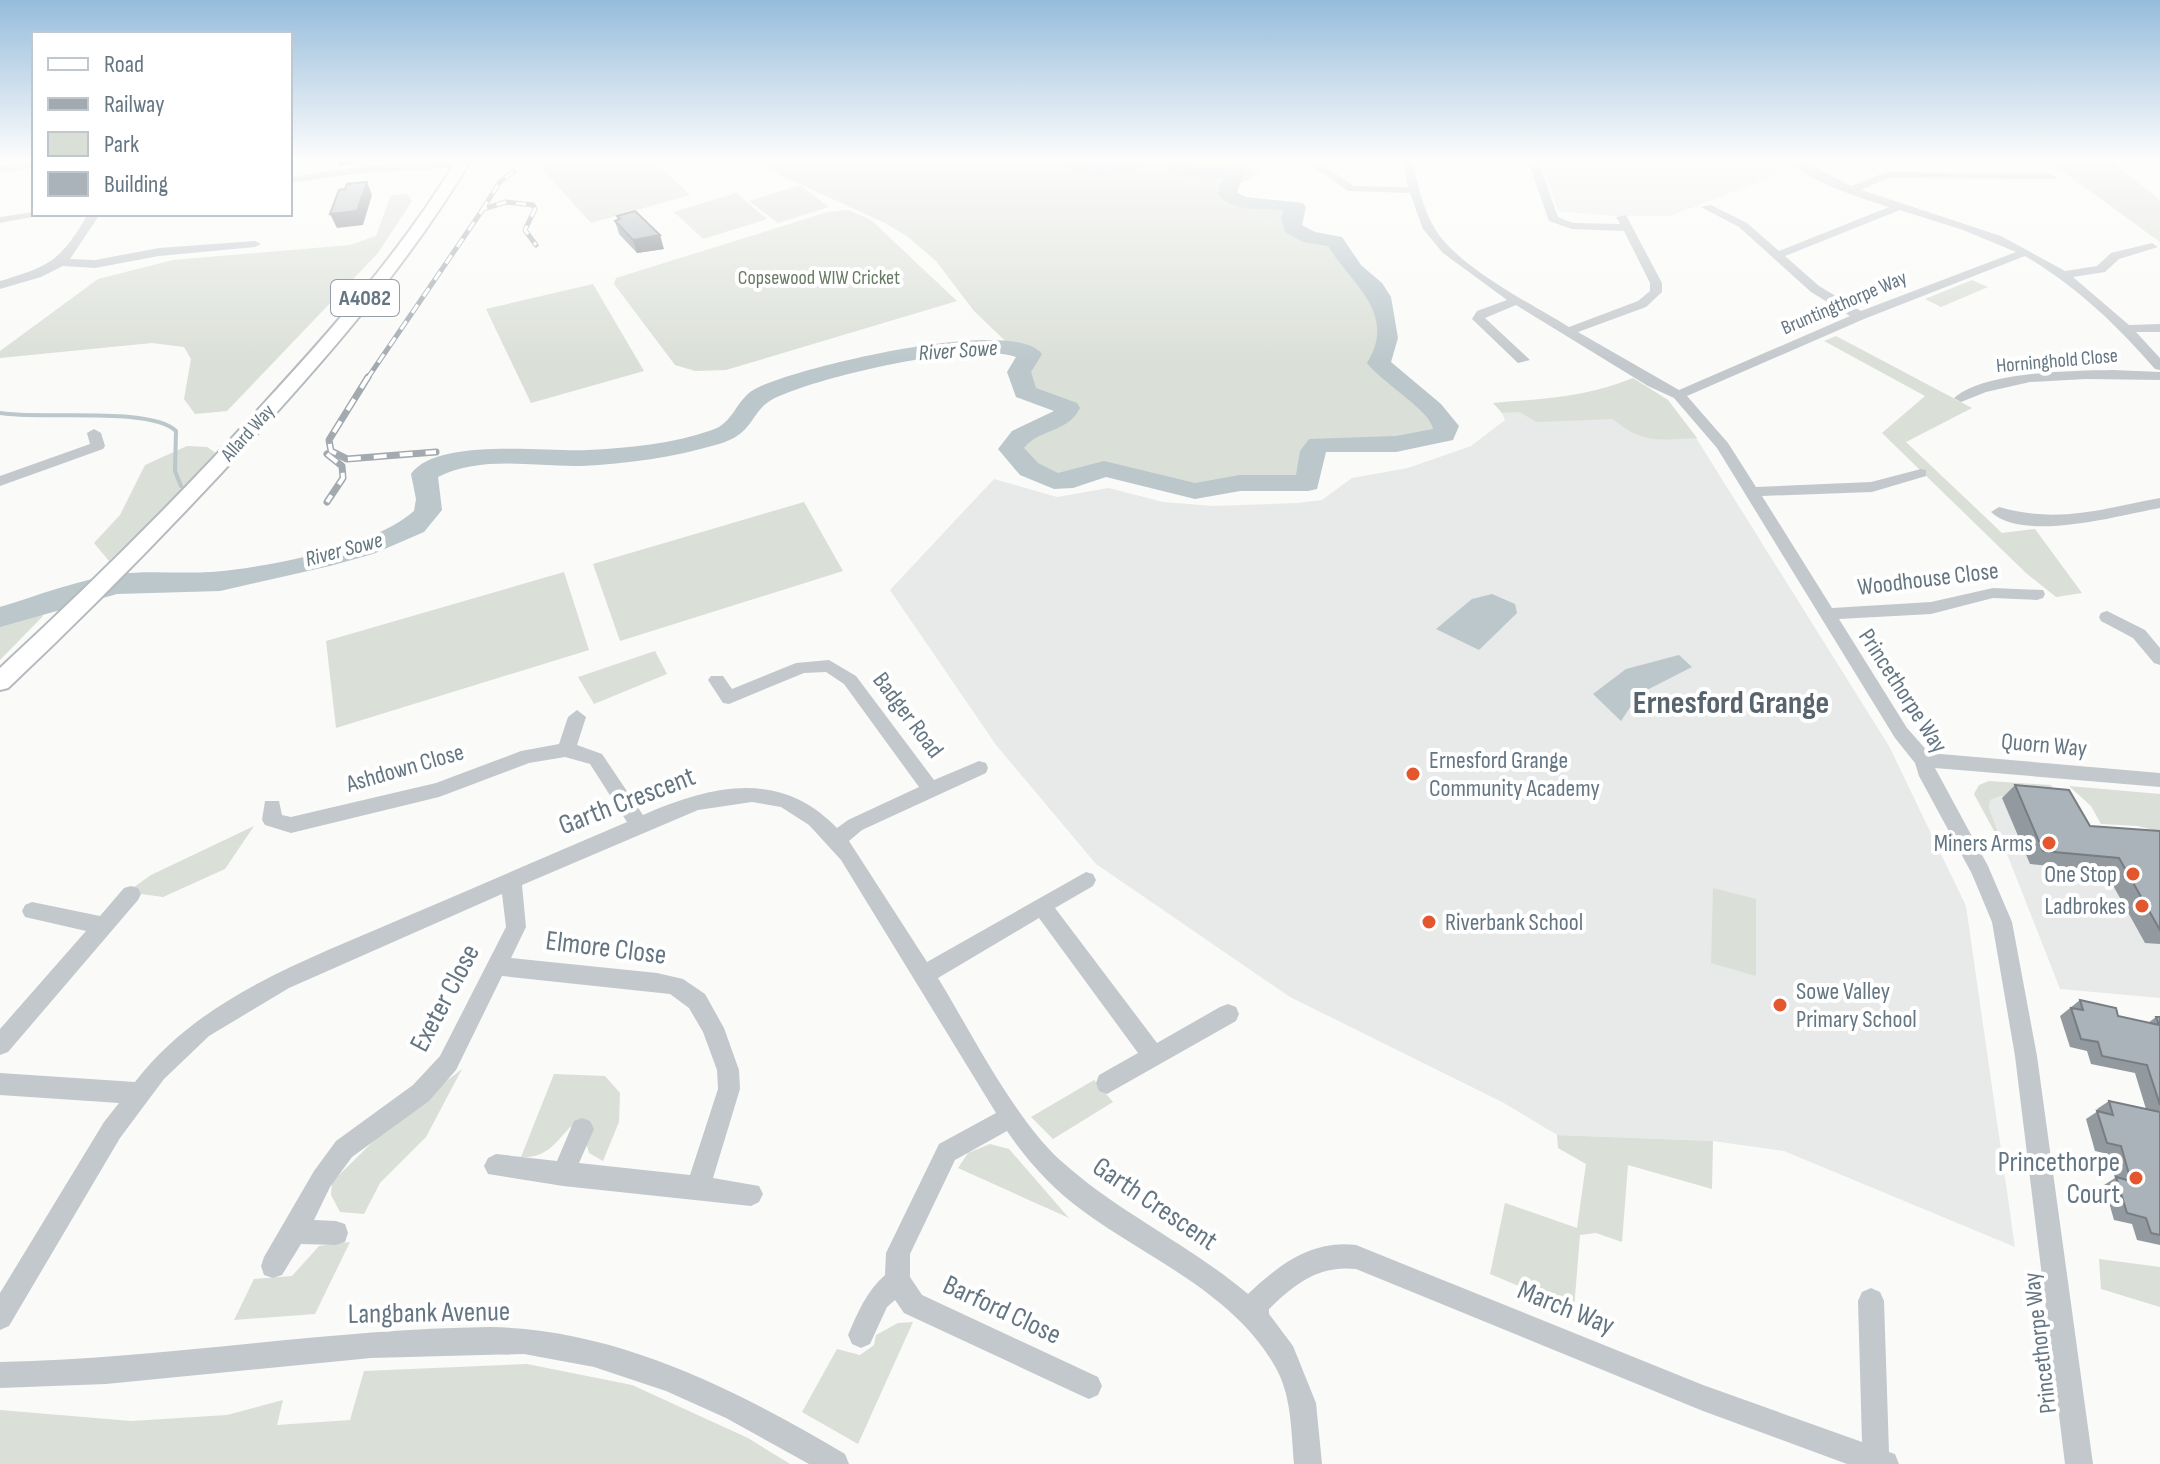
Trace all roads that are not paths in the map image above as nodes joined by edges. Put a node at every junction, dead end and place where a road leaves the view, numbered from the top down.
1 (88, 226) edge
2 (419, 226) edge
3 (1428, 226) edge
4 (1627, 226) edge
5 (1745, 226) edge
6 (1850, 226) edge
7 (1956, 226) edge
8 (255, 244) dead end
9 (2025, 252) junction
10 (1778, 255) junction
11 (2160, 260) edge
12 (62, 262) junction
13 (2062, 275) junction
14 (0, 285) edge
15 (1517, 300) junction
16 (1860, 316) junction
17 (2160, 328) edge
18 (2123, 329) junction
19 (1569, 331) junction
20 (1525, 361) dead end
21 (2160, 366) edge
22 (2160, 376) edge
23 (1679, 395) junction
24 (1961, 398) dead end
25 (94, 433) dead end
26 (1921, 473) dead end
27 (0, 481) edge
28 (1749, 492) junction
29 (2160, 503) edge
30 (1999, 512) dead end
31 (2037, 594) dead end
32 (1825, 614) junction
33 (2107, 617) dead end
34 (2160, 659) edge
35 (717, 680) dead end
36 (0, 682) edge
37 (577, 717) dead end
38 (565, 750) junction
39 (1924, 760) junction
40 (979, 768) dead end
41 (2160, 780) edge
42 (931, 790) junction
43 (272, 806) dead end
44 (640, 825) junction
45 (837, 839) junction
46 (511, 880) junction
47 (1086, 880) dead end
48 (131, 894) dead end
49 (1041, 905) junction
50 (32, 911) dead end
51 (102, 925) junction
52 (498, 966) junction
53 (924, 975) junction
54 (1228, 1014) dead end
55 (0, 1045) edge
56 (1153, 1056) junction
57 (1107, 1083) dead end
58 (0, 1084) edge
59 (138, 1093) junction
60 (1011, 1117) junction
61 (582, 1129) dead end
62 (496, 1166) dead end
63 (563, 1174) junction
64 (698, 1188) junction
65 (751, 1194) dead end
66 (295, 1231) junction
67 (336, 1233) dead end
68 (273, 1266) dead end
69 (897, 1281) junction
70 (1871, 1301) dead end
71 (0, 1317) edge
72 (1256, 1318) junction
73 (861, 1335) dead end
74 (0, 1375) edge
75 (1089, 1386) dead end
76 (1881, 1462) edge
77 (835, 1464) edge
78 (1308, 1464) edge
79 (2079, 1464) edge

1 - 12 street
2 - 36 main road, Allard Way / A4082
3 - 15 street, Princethorpe Way
4 - 19 street
5 - 10 street
6 - 10 street
7 - 9 street
8 - 12 street
9 - 13 street
9 - 16 street, Bruntingthorpe Way
10 - 16 street
11 - 13 street
12 - 14 street
13 - 18 street
15 - 19 street, Princethorpe Way
15 - 20 street
16 - 23 street, Bruntingthorpe Way
17 - 18 street
18 - 21 street
19 - 23 street, Princethorpe Way
22 - 24 street, Horninghold Close
23 - 28 street, Princethorpe Way
25 - 27 street
26 - 28 street
28 - 32 street, Princethorpe Way
29 - 30 street
31 - 32 street, Woodhouse Close
32 - 39 street, Princethorpe Way
33 - 34 street
35 - 42 street, Badger Road
37 - 38 street
38 - 43 street, Ashdown Close
38 - 44 street
39 - 41 street, Quorn Way
39 - 79 street, Princethorpe Way
40 - 42 street, Badger Road
42 - 45 street, Badger Road
44 - 45 street, Garth Crescent
44 - 46 street, Garth Crescent
45 - 53 street, Garth Crescent
46 - 52 street, Exeter Close
46 - 59 street, Garth Crescent
47 - 49 street
48 - 51 street
49 - 53 street
49 - 56 street
50 - 51 street
51 - 55 street
52 - 64 street, Elmore Close
52 - 66 street, Exeter Close
53 - 60 street, Garth Crescent
54 - 56 street
56 - 57 street
58 - 59 street
59 - 71 street, Garth Crescent
60 - 69 street
60 - 72 street, Garth Crescent
61 - 63 street
62 - 63 street
63 - 64 street
64 - 65 street
66 - 67 street
66 - 68 street, Exeter Close
69 - 73 street
69 - 75 street, Barford Close
70 - 76 street, March Way
72 - 76 street, March Way
72 - 78 street, Garth Crescent
74 - 77 street, Langbank Avenue

